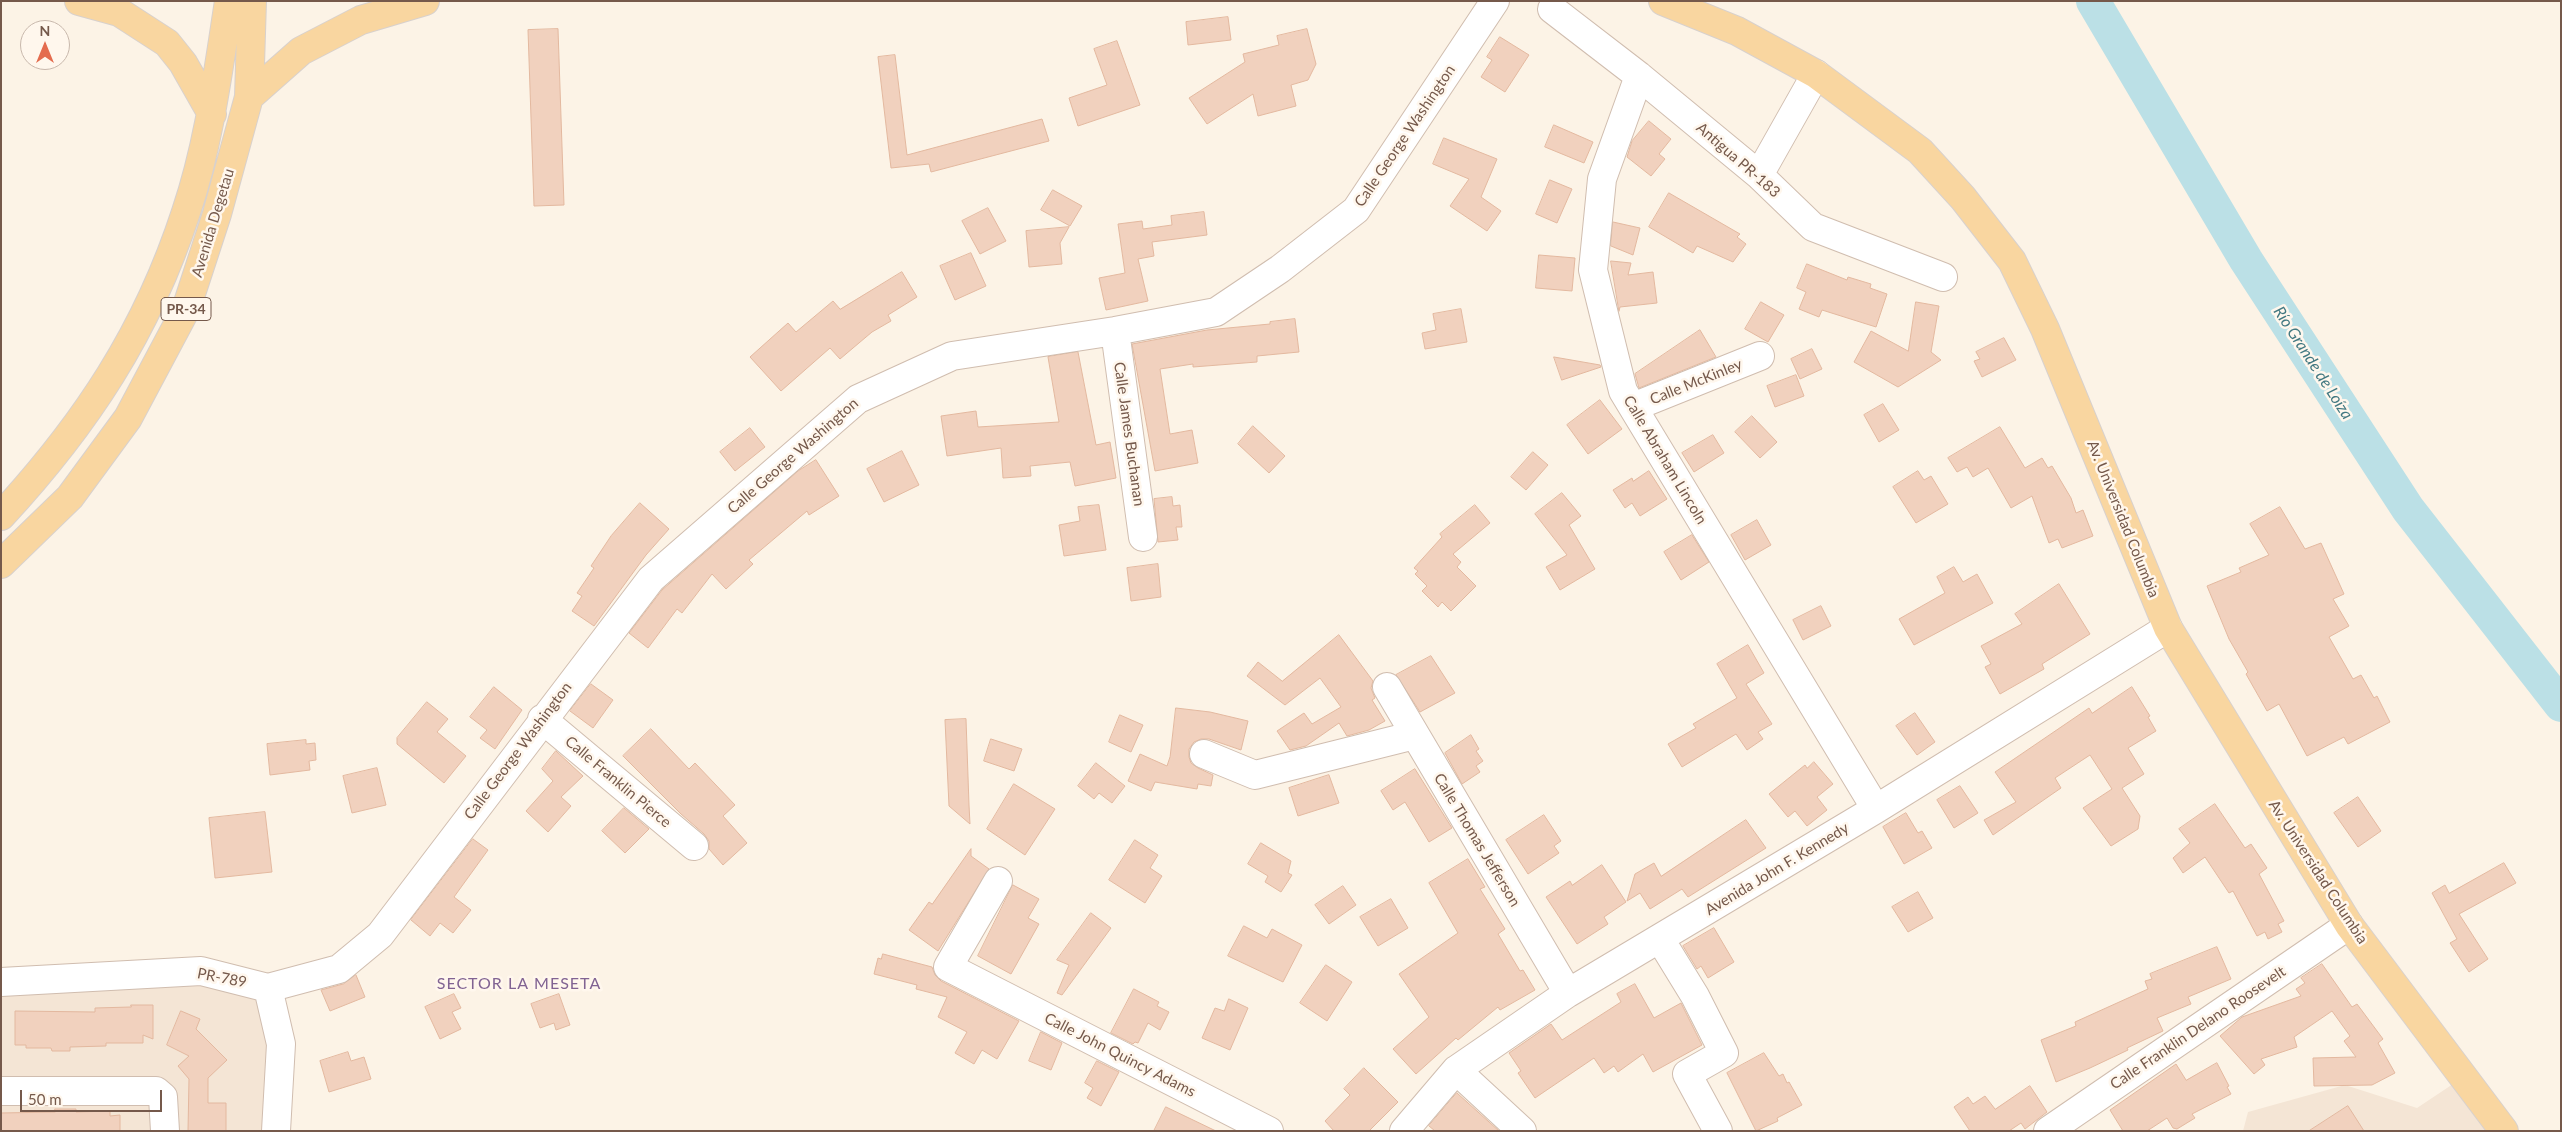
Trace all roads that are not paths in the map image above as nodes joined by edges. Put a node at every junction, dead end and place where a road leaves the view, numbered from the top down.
1 (79, 1) edge
2 (229, 1) edge
3 (252, 1) edge
4 (410, 1) edge
5 (426, 1) edge
6 (1495, 1) edge
7 (1663, 1) edge
8 (1552, 9) dead end
9 (1816, 74) junction
10 (1639, 76) junction
11 (249, 97) junction
12 (212, 114) junction
13 (1759, 175) junction
14 (1943, 277) dead end
15 (1115, 331) junction
16 (1760, 356) dead end
17 (1633, 407) junction
18 (1, 516) edge
19 (1144, 537) dead end
20 (1, 564) edge
21 (2168, 628) junction
22 (1387, 687) dead end
23 (542, 718) junction
24 (1415, 735) junction
25 (1204, 754) dead end
26 (1876, 809) junction
27 (694, 846) dead end
28 (998, 881) dead end
29 (2349, 925) junction
30 (1660, 939) junction
31 (1, 982) edge
32 (268, 988) junction
33 (1568, 993) junction
34 (1456, 1070) junction
35 (1, 1091) edge
36 (165, 1131) edge
37 (276, 1131) edge
38 (1269, 1131) edge
39 (1404, 1131) edge
40 (1522, 1131) edge
41 (1718, 1131) edge
42 (2048, 1131) edge
43 (2504, 1131) edge

1 - 12 main road
2 - 12 main road, Avenida Degetau / PR-34
3 - 11 main road, Avenida Degetau / PR-34
4 - 5 main road
5 - 11 main road
6 - 15 street, Calle George Washington
7 - 9 main road, Av. Universidad Columbia
8 - 10 street, Antigua PR-183
9 - 13 street
9 - 21 main road, Av. Universidad Columbia
10 - 13 street, Antigua PR-183
10 - 17 street, Calle Abraham Lincoln
11 - 20 main road, Avenida Degetau / PR-34
12 - 18 main road, Avenida Degetau / PR-34
13 - 14 street, Antigua PR-183
15 - 19 street, Calle James Buchanan
15 - 23 street, Calle George Washington
16 - 17 street, Calle McKinley
17 - 26 street, Calle Abraham Lincoln
21 - 26 street, Avenida John F. Kennedy
21 - 29 main road, Av. Universidad Columbia
22 - 24 street, Calle Thomas Jefferson
23 - 27 street, Calle Franklin Pierce
23 - 32 street, Calle George Washington
24 - 25 street
24 - 33 street, Calle Thomas Jefferson
26 - 30 street, Avenida John F. Kennedy
28 - 38 street, Calle John Quincy Adams
29 - 42 street, Calle Franklin Delano Roosevelt
29 - 43 main road, Av. Universidad Columbia
30 - 33 street, Avenida John F. Kennedy
30 - 41 street
31 - 32 street, PR-789 / PR-789
32 - 37 street, PR-789 / PR-789
33 - 34 street, Avenida John F. Kennedy
34 - 39 street, Avenida John F. Kennedy
34 - 40 street
35 - 36 street

